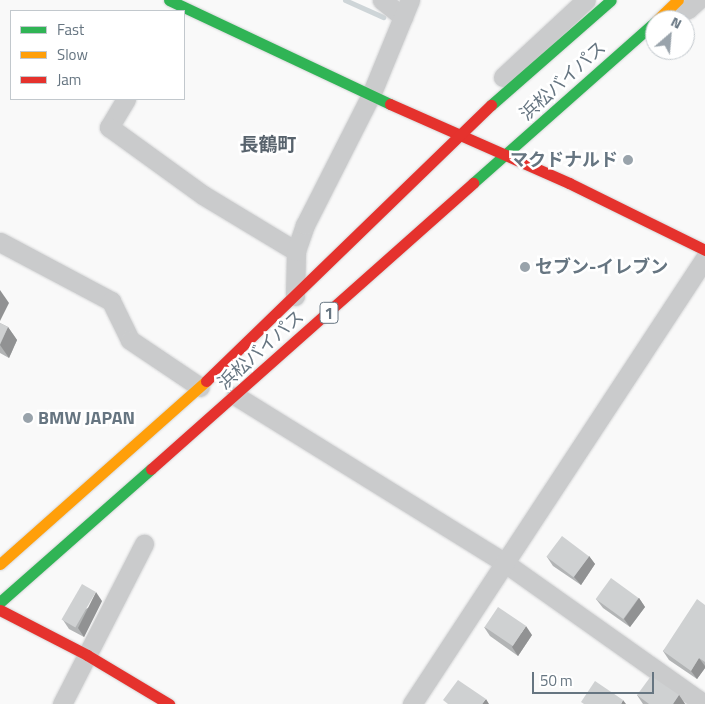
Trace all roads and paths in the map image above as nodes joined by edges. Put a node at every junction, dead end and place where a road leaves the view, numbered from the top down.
1 (382, 0) edge
2 (586, 0) edge
3 (611, 0) edge
4 (678, 0) edge
5 (698, 0) edge
6 (406, 8) edge
7 (185, 10) edge
8 (668, 10) edge
9 (685, 10) edge
10 (645, 32) edge
11 (371, 95) junction
12 (125, 100) edge
13 (453, 132) junction
14 (507, 154) junction
15 (0, 242) edge
16 (705, 250) edge
17 (296, 251) junction
18 (705, 258) edge
19 (295, 296) junction
20 (200, 387) junction
21 (236, 396) junction
22 (144, 544) dead end
23 (505, 563) junction
24 (0, 564) edge
25 (0, 602) edge
26 (0, 610) edge
27 (87, 656) junction
28 (62, 704) edge
29 (169, 704) edge
30 (412, 704) edge
31 (704, 704) edge

1 - 6 street
2 - 13 street
3 - 13 main road, 浜松バイパス / 1
4 - 8 main road, 浜松バイパス / 1
5 - 9 street
6 - 11 street
7 - 11 main road
10 - 14 main road, 浜松バイパス / 1
11 - 13 main road
11 - 17 street
12 - 17 street
13 - 14 main road
13 - 19 main road, 浜松バイパス / 1
14 - 16 main road
14 - 21 main road, 浜松バイパス / 1
15 - 20 street
17 - 19 street
18 - 23 street
19 - 20 main road, 浜松バイパス / 1
20 - 24 main road, 浜松バイパス / 1
21 - 23 street
21 - 25 main road, 浜松バイパス / 1
22 - 27 street
23 - 30 street
23 - 31 street
26 - 27 main road
27 - 28 street
27 - 29 main road

